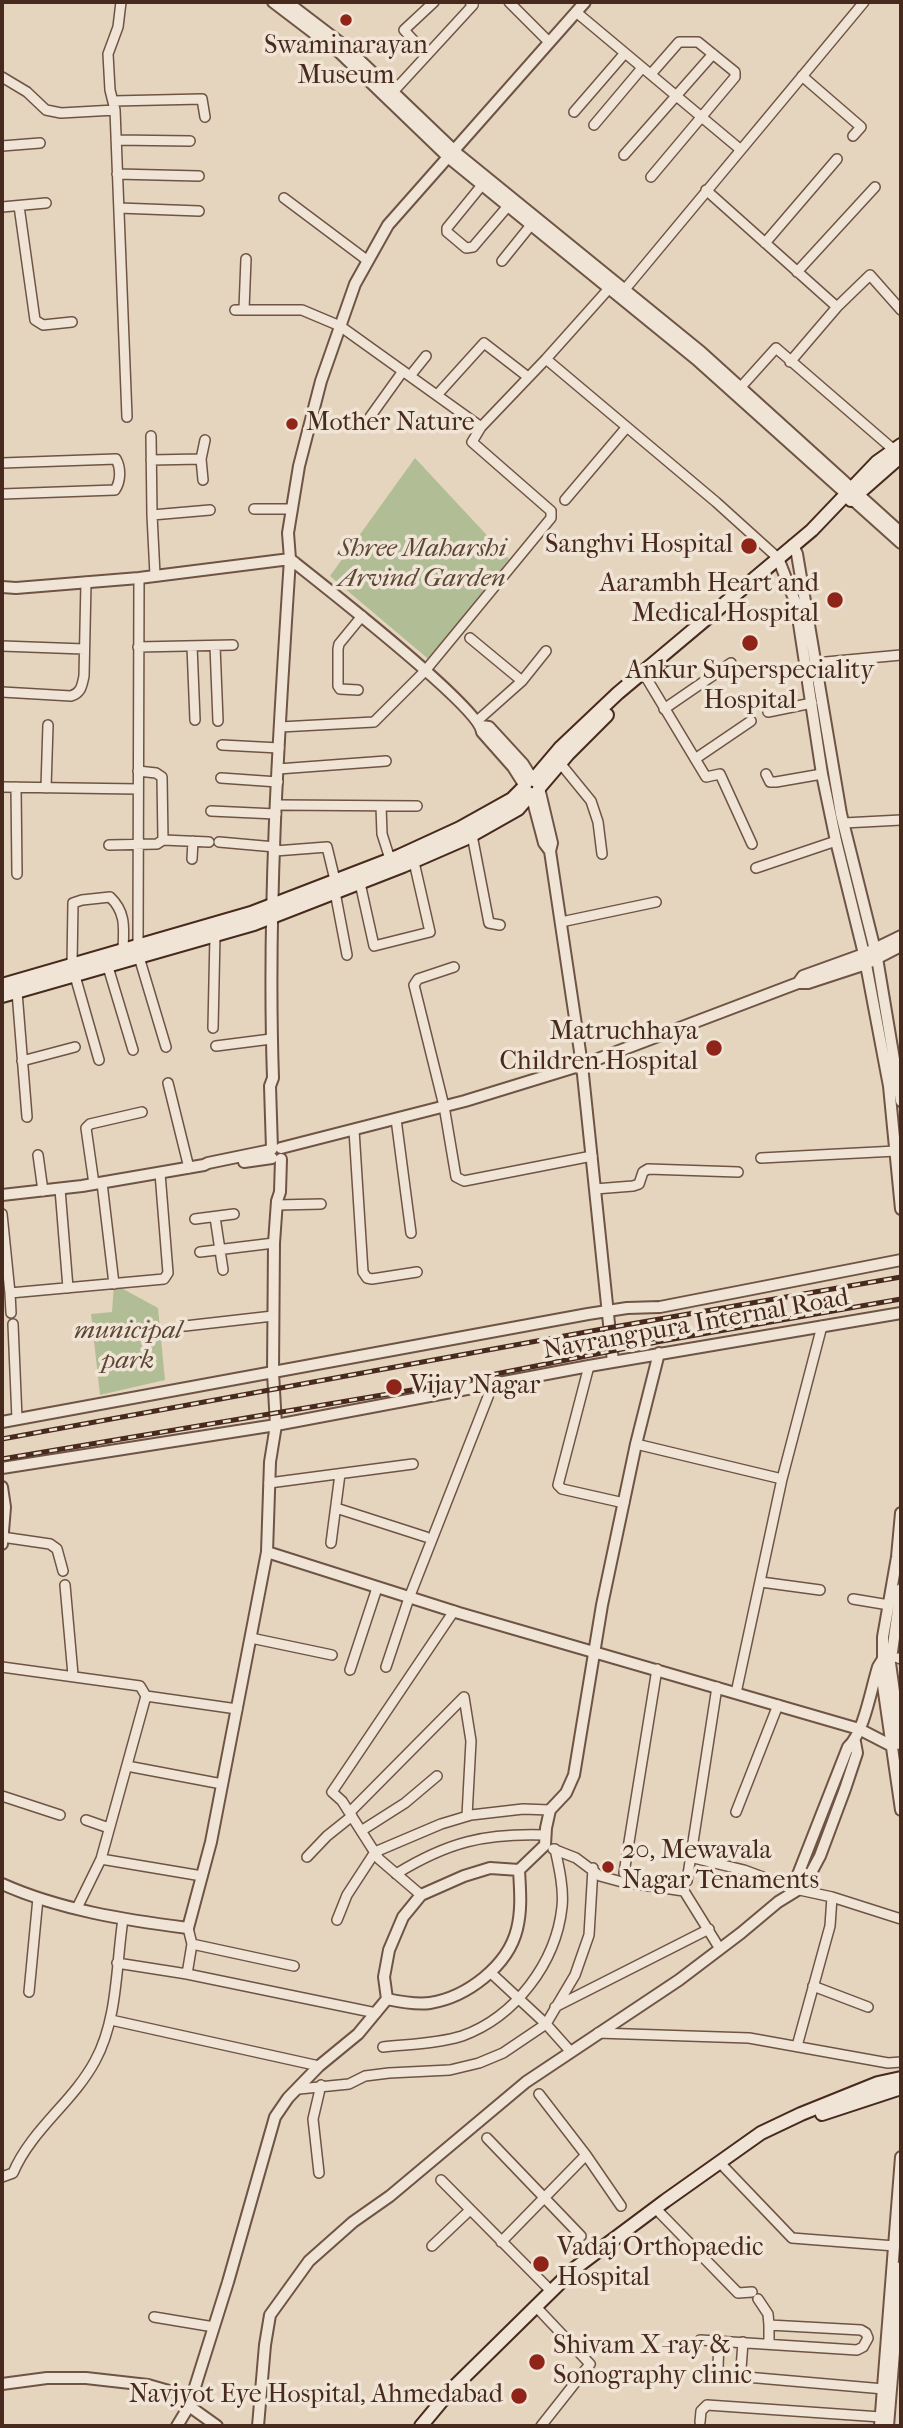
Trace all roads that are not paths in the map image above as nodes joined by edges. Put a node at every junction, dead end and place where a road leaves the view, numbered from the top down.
1 (121, 2) edge
2 (273, 2) edge
3 (287, 2) edge
4 (434, 2) edge
5 (470, 2) edge
6 (509, 2) edge
7 (585, 2) edge
8 (863, 2) edge
9 (576, 12) junction
10 (548, 41) junction
11 (625, 53) junction
12 (713, 54) junction
13 (427, 55) junction
14 (642, 68) junction
15 (651, 75) junction
16 (802, 76) junction
17 (2, 77) edge
18 (393, 92) junction
19 (676, 95) junction
20 (114, 105) junction
21 (574, 112) dead end
22 (205, 117) dead end
23 (702, 117) junction
24 (594, 125) dead end
25 (853, 136) dead end
26 (116, 140) junction
27 (190, 141) dead end
28 (40, 144) dead end
29 (2, 146) edge
30 (741, 150) junction
31 (451, 153) junction
32 (624, 155) dead end
33 (837, 159) dead end
34 (117, 174) junction
35 (199, 176) dead end
36 (651, 177) dead end
37 (482, 185) junction
38 (875, 187) dead end
39 (706, 190) junction
40 (284, 198) dead end
41 (46, 203) dead end
42 (2, 206) edge
43 (19, 206) junction
44 (508, 206) junction
45 (119, 208) junction
46 (200, 211) dead end
47 (531, 225) junction
48 (765, 243) junction
49 (246, 259) dead end
50 (368, 261) junction
51 (502, 261) dead end
52 (797, 272) junction
53 (612, 286) junction
54 (622, 293) junction
55 (837, 307) junction
56 (901, 310) edge
57 (72, 322) dead end
58 (340, 326) junction
59 (426, 356) dead end
60 (546, 359) junction
61 (790, 362) junction
62 (407, 373) junction
63 (528, 377) junction
64 (740, 388) junction
65 (437, 395) junction
66 (127, 417) dead end
67 (369, 417) dead end
68 (481, 427) junction
69 (626, 428) junction
70 (151, 436) dead end
71 (205, 440) dead end
72 (899, 455) edge
73 (201, 459) junction
74 (151, 460) junction
75 (2, 463) edge
76 (203, 480) dead end
77 (2, 494) edge
78 (851, 494) junction
79 (565, 500) dead end
80 (254, 509) dead end
81 (292, 509) junction
82 (210, 510) dead end
83 (152, 515) junction
84 (901, 533) edge
85 (901, 543) edge
86 (795, 550) junction
87 (290, 559) junction
88 (780, 562) junction
89 (155, 575) junction
90 (139, 578) junction
91 (86, 582) junction
92 (2, 589) edge
93 (362, 616) junction
94 (471, 638) dead end
95 (233, 645) dead end
96 (2, 646) edge
97 (138, 646) junction
98 (192, 646) junction
99 (215, 646) junction
100 (84, 649) junction
101 (546, 651) dead end
102 (901, 655) edge
103 (731, 663) dead end
104 (815, 663) junction
105 (425, 671) junction
106 (647, 679) junction
107 (522, 681) junction
108 (358, 690) dead end
109 (2, 692) edge
110 (812, 703) junction
111 (664, 709) junction
112 (768, 712) dead end
113 (195, 720) dead end
114 (218, 721) dead end
115 (751, 721) dead end
116 (479, 724) junction
117 (48, 725) dead end
118 (280, 727) junction
119 (222, 745) dead end
120 (279, 748) junction
121 (695, 759) junction
122 (386, 761) dead end
123 (560, 763) junction
124 (278, 769) junction
125 (138, 771) junction
126 (766, 774) dead end
127 (822, 774) junction
128 (221, 778) dead end
129 (278, 782) junction
130 (2, 787) edge
131 (532, 787) junction
132 (16, 788) junction
133 (46, 788) junction
134 (138, 789) junction
135 (381, 806) junction
136 (417, 806) dead end
137 (277, 810) junction
138 (211, 811) dead end
139 (901, 820) edge
140 (844, 823) junction
141 (472, 835) junction
142 (163, 840) junction
143 (193, 841) junction
144 (836, 841) junction
145 (752, 844) dead end
146 (109, 845) dead end
147 (138, 845) junction
148 (275, 849) junction
149 (602, 854) dead end
150 (192, 859) dead end
151 (390, 859) junction
152 (414, 862) junction
153 (756, 868) dead end
154 (17, 874) dead end
155 (360, 883) junction
156 (335, 886) junction
157 (656, 902) dead end
158 (273, 910) junction
159 (561, 922) junction
160 (500, 925) dead end
161 (215, 935) junction
162 (901, 936) edge
163 (901, 946) edge
164 (122, 949) junction
165 (138, 952) junction
166 (876, 953) junction
167 (347, 955) dead end
168 (865, 959) junction
169 (108, 967) junction
170 (454, 968) dead end
171 (74, 971) junction
172 (2, 985) edge
173 (18, 992) junction
174 (2, 996) edge
175 (213, 1028) dead end
176 (271, 1039) junction
177 (216, 1046) dead end
178 (75, 1047) dead end
179 (166, 1047) dead end
180 (133, 1050) dead end
181 (99, 1060) dead end
182 (22, 1061) junction
183 (582, 1065) junction
184 (168, 1083) dead end
185 (901, 1100) edge
186 (444, 1107) junction
187 (142, 1112) dead end
188 (27, 1118) dead end
189 (396, 1119) junction
190 (354, 1130) junction
191 (896, 1151) junction
192 (277, 1153) junction
193 (38, 1155) dead end
194 (592, 1156) junction
195 (761, 1158) dead end
196 (189, 1168) junction
197 (160, 1172) junction
198 (738, 1172) dead end
199 (98, 1183) junction
200 (60, 1189) junction
201 (595, 1189) junction
202 (43, 1191) junction
203 (2, 1195) edge
204 (277, 1203) junction
205 (321, 1204) dead end
206 (901, 1209) edge
207 (2, 1214) edge
208 (234, 1214) dead end
209 (215, 1217) junction
210 (195, 1219) dead end
211 (411, 1233) dead end
212 (274, 1243) junction
213 (220, 1249) junction
214 (200, 1252) dead end
215 (901, 1260) edge
216 (223, 1270) dead end
217 (417, 1272) dead end
218 (114, 1284) junction
219 (68, 1288) junction
220 (10, 1293) junction
221 (608, 1311) junction
222 (11, 1313) dead end
223 (901, 1313) edge
224 (274, 1315) junction
225 (13, 1324) dead end
226 (185, 1326) dead end
227 (822, 1326) junction
228 (659, 1353) junction
229 (613, 1362) junction
230 (589, 1366) junction
231 (273, 1373) junction
232 (493, 1384) junction
233 (17, 1419) junction
234 (2, 1422) edge
235 (276, 1425) junction
236 (636, 1444) junction
237 (413, 1464) dead end
238 (2, 1468) edge
239 (341, 1474) junction
240 (782, 1479) junction
241 (269, 1483) junction
242 (2, 1487) edge
243 (624, 1503) junction
244 (336, 1508) junction
245 (901, 1513) edge
246 (2, 1537) edge
247 (426, 1537) dead end
248 (2, 1544) edge
249 (331, 1544) dead end
250 (267, 1552) junction
251 (63, 1572) dead end
252 (761, 1581) junction
253 (65, 1585) dead end
254 (377, 1588) junction
255 (901, 1589) edge
256 (820, 1591) dead end
257 (410, 1598) junction
258 (853, 1599) dead end
259 (889, 1605) junction
260 (454, 1611) junction
261 (251, 1638) junction
262 (595, 1651) junction
263 (332, 1655) dead end
264 (890, 1660) edge
265 (2, 1667) edge
266 (386, 1667) dead end
267 (657, 1669) junction
268 (349, 1670) dead end
269 (73, 1675) junction
270 (717, 1687) junction
271 (736, 1693) junction
272 (146, 1696) junction
273 (778, 1705) junction
274 (237, 1709) junction
275 (859, 1729) junction
276 (898, 1744) edge
277 (127, 1766) junction
278 (437, 1776) dead end
279 (222, 1784) junction
280 (2, 1796) edge
281 (901, 1810) edge
282 (550, 1811) junction
283 (736, 1812) dead end
284 (351, 1814) junction
285 (60, 1815) dead end
286 (467, 1816) junction
287 (86, 1820) dead end
288 (109, 1828) junction
289 (362, 1831) junction
290 (548, 1843) junction
291 (375, 1852) junction
292 (307, 1857) dead end
293 (690, 1857) junction
294 (101, 1859) junction
295 (593, 1868) junction
296 (519, 1870) junction
297 (624, 1873) dead end
298 (396, 1874) junction
299 (202, 1876) junction
300 (687, 1881) dead end
301 (2, 1884) edge
302 (795, 1889) junction
303 (421, 1895) junction
304 (832, 1896) junction
305 (38, 1898) junction
306 (77, 1908) junction
307 (123, 1919) junction
308 (901, 1919) edge
309 (337, 1920) dead end
310 (188, 1928) junction
311 (709, 1929) junction
312 (192, 1944) junction
313 (720, 1949) junction
314 (117, 1963) junction
315 (294, 1966) dead end
316 (490, 1972) junction
317 (187, 1974) junction
318 (813, 1986) junction
319 (29, 1992) dead end
320 (387, 1999) junction
321 (518, 2000) junction
322 (555, 2007) junction
323 (868, 2007) dead end
324 (376, 2013) junction
325 (111, 2020) junction
326 (546, 2024) junction
327 (598, 2033) junction
328 (797, 2046) junction
329 (383, 2047) dead end
330 (571, 2052) junction
331 (901, 2062) edge
332 (319, 2066) junction
333 (901, 2078) edge
334 (321, 2085) junction
335 (299, 2088) junction
336 (901, 2088) edge
337 (539, 2094) dead end
338 (487, 2138) dead end
339 (586, 2155) junction
340 (901, 2157) edge
341 (724, 2167) junction
342 (319, 2173) dead end
343 (2, 2178) edge
344 (441, 2180) dead end
345 (545, 2198) junction
346 (621, 2206) dead end
347 (470, 2210) junction
348 (660, 2213) junction
349 (581, 2236) dead end
350 (500, 2242) junction
351 (432, 2246) dead end
352 (895, 2246) junction
353 (901, 2267) edge
354 (900, 2287) edge
355 (551, 2291) junction
356 (540, 2311) junction
357 (155, 2318) dead end
358 (769, 2325) junction
359 (214, 2327) junction
360 (868, 2338) junction
361 (888, 2339) junction
362 (700, 2340) dead end
363 (719, 2341) junction
364 (743, 2342) junction
365 (769, 2344) junction
366 (718, 2367) dead end
367 (741, 2369) dead end
368 (700, 2373) dead end
369 (2, 2384) edge
370 (884, 2389) junction
371 (189, 2406) junction
372 (700, 2422) dead end
373 (883, 2423) edge
374 (177, 2426) edge
375 (217, 2426) edge
376 (258, 2426) edge
377 (421, 2426) edge
378 (430, 2426) edge
379 (541, 2426) edge

1 - 20 street
2 - 31 street
3 - 18 street
4 - 13 street
5 - 13 street
6 - 10 street
7 - 9 street
8 - 16 street
9 - 10 street
9 - 11 street
10 - 31 street
11 - 14 street
11 - 21 street
12 - 15 street
12 - 19 street
12 - 23 street
13 - 18 street
14 - 15 street
14 - 24 street
15 - 19 street
16 - 25 street
16 - 30 street
17 - 20 street
18 - 31 street
19 - 23 street
19 - 32 street
20 - 22 street
20 - 26 street
23 - 30 street
23 - 36 street
26 - 27 street
26 - 34 street
28 - 29 street
30 - 39 street
31 - 37 street
31 - 50 street
31 - 53 street
33 - 48 street
34 - 35 street
34 - 45 street
37 - 44 street
37 - 44 street
38 - 52 street
39 - 48 street
39 - 54 street
40 - 50 street
41 - 43 street
42 - 43 street
43 - 57 street
44 - 47 street
45 - 46 street
45 - 66 street
47 - 51 street
47 - 53 street
48 - 52 street
49 - 58 street
50 - 58 street
52 - 55 street
53 - 54 street
53 - 60 street
54 - 64 street
54 - 78 street
55 - 56 street
55 - 61 street
58 - 62 street
58 - 81 street
59 - 62 street
60 - 63 street
60 - 69 street
61 - 64 street
61 - 72 street
62 - 65 street
62 - 67 street
63 - 65 street
63 - 68 street
64 - 78 street
65 - 68 street
68 - 105 street
69 - 79 street
69 - 88 street
70 - 74 street
71 - 73 street
72 - 78 main road
73 - 74 street
73 - 76 street
74 - 83 street
75 - 77 street
78 - 84 street
78 - 85 street
78 - 86 main road
80 - 81 street
81 - 87 street
82 - 83 street
83 - 89 street
86 - 88 main road
86 - 104 street
87 - 89 street
87 - 93 street
87 - 118 street
88 - 106 main road
88 - 110 street
88 - 131 main road
89 - 90 street
90 - 91 street
90 - 97 street
91 - 92 street
91 - 100 street
93 - 105 street
93 - 108 street
94 - 107 street
95 - 99 street
96 - 100 street
97 - 98 street
97 - 125 street
98 - 99 street
98 - 113 street
99 - 114 street
100 - 109 street
101 - 107 street
102 - 104 street
103 - 111 street
104 - 140 street
105 - 116 street
105 - 118 street
106 - 111 street
106 - 123 main road
107 - 116 street
110 - 112 street
110 - 127 street
111 - 121 street
115 - 121 street
116 - 131 street
117 - 133 street
118 - 120 street
119 - 120 street
120 - 124 street
121 - 145 street
122 - 124 street
123 - 131 main road
123 - 149 street
124 - 129 street
125 - 134 street
125 - 142 street
126 - 127 street
127 - 144 street
128 - 129 street
129 - 137 street
130 - 132 street
131 - 141 main road
131 - 151 main road
131 - 159 street
132 - 133 street
132 - 154 street
133 - 134 street
134 - 147 street
135 - 136 street
135 - 137 street
135 - 151 street
137 - 138 street
137 - 148 street
139 - 140 street
140 - 166 street
141 - 152 main road
141 - 160 street
142 - 143 street
142 - 147 street
143 - 148 street
143 - 150 street
144 - 153 street
144 - 168 street
146 - 147 street
147 - 165 street
148 - 156 street
148 - 158 street
151 - 156 main road
152 - 155 main road
152 - 155 street
155 - 156 main road
156 - 158 main road
156 - 167 street
157 - 159 street
158 - 161 main road
158 - 165 main road
158 - 176 street
159 - 183 street
161 - 165 main road
161 - 175 street
162 - 166 street
163 - 166 street
164 - 165 main road
164 - 171 main road
164 - 171 street
165 - 169 main road
165 - 179 street
166 - 168 street
166 - 185 street
168 - 183 street
168 - 191 street
169 - 171 main road
169 - 180 street
170 - 186 street
171 - 172 main road
171 - 173 main road
171 - 181 street
173 - 174 main road
173 - 182 street
176 - 177 street
176 - 192 street
178 - 182 street
182 - 188 street
183 - 186 street
183 - 194 street
184 - 196 street
186 - 189 street
186 - 194 street
187 - 199 street
189 - 190 street
189 - 211 street
190 - 192 street
190 - 217 street
191 - 195 street
191 - 206 street
192 - 196 street
192 - 204 street
193 - 202 street
194 - 201 street
196 - 197 street
197 - 199 street
197 - 218 street
198 - 201 street
199 - 200 street
199 - 218 street
200 - 202 street
200 - 219 street
201 - 221 street
202 - 203 street
204 - 205 street
204 - 212 street
207 - 220 street
208 - 209 street
209 - 210 street
209 - 213 street
212 - 213 street
212 - 224 street
213 - 214 street
213 - 216 street
215 - 221 street
218 - 219 street
219 - 220 street
220 - 222 street
221 - 229 street
221 - 231 street
223 - 227 street, Navrangpura Internal Road
224 - 226 street
224 - 231 street
225 - 233 street
227 - 228 street, Navrangpura Internal Road
227 - 240 street
228 - 229 street, Navrangpura Internal Road
228 - 236 street
229 - 230 street, Navrangpura Internal Road
230 - 232 street, Navrangpura Internal Road
230 - 243 street
231 - 233 street
231 - 235 street
232 - 235 street, Navrangpura Internal Road
232 - 257 street
233 - 234 street
235 - 238 street, Navrangpura Internal Road
235 - 241 street
236 - 240 street
236 - 243 street
237 - 239 street
239 - 241 street
239 - 244 street
240 - 252 street
241 - 250 street
242 - 246 street
243 - 262 street
244 - 247 street
244 - 249 street
245 - 259 street
246 - 248 street
246 - 251 street
250 - 254 street
250 - 261 street
252 - 256 street
252 - 271 street
253 - 269 street
254 - 257 street
254 - 268 street
255 - 264 street
257 - 260 street
257 - 266 street
258 - 259 street
259 - 264 street
260 - 262 street
260 - 284 street
261 - 263 street
261 - 274 street
262 - 267 street
262 - 282 street
264 - 275 street
264 - 276 street
265 - 269 street
267 - 270 street
267 - 297 street
269 - 272 street
270 - 271 street
270 - 293 street
271 - 273 street
272 - 274 street
272 - 277 street
273 - 275 street
273 - 283 street
274 - 279 street
275 - 276 street
275 - 302 street
276 - 281 street
277 - 279 street
277 - 288 street
278 - 289 street
279 - 299 street
280 - 285 street
282 - 286 street
282 - 290 street
284 - 286 street
284 - 289 street
284 - 292 street
286 - 291 street
287 - 288 street
288 - 294 street
289 - 291 street
290 - 295 street
290 - 296 street
290 - 298 street
290 - 321 street
291 - 298 street
291 - 309 street
293 - 300 street
293 - 302 street
294 - 299 street
294 - 306 street
295 - 311 street
295 - 322 street
296 - 303 street
296 - 316 street
298 - 303 street
299 - 310 street
301 - 305 street
302 - 304 street
302 - 313 street
303 - 320 street
304 - 308 street
304 - 318 street
305 - 306 street
305 - 319 street
306 - 307 street
307 - 310 street
307 - 314 street
310 - 312 street
311 - 313 street
311 - 322 street
312 - 315 street
312 - 317 street
313 - 327 street
314 - 317 street
314 - 325 street
316 - 320 street
316 - 321 street
317 - 324 street
318 - 323 street
318 - 328 street
320 - 324 street
321 - 326 street
321 - 329 street
322 - 326 street
324 - 332 street
325 - 332 street
325 - 343 street
326 - 330 street
326 - 334 street
327 - 328 street
327 - 330 street
328 - 331 street
330 - 376 street
332 - 335 street
333 - 355 main road
334 - 335 street
334 - 342 street
335 - 359 street
336 - 341 main road
337 - 339 street
338 - 345 street
339 - 345 street
339 - 346 street
340 - 352 street
341 - 348 main road
341 - 352 street
344 - 347 street
345 - 349 street
345 - 350 street
347 - 350 street
347 - 351 street
348 - 356 main road
348 - 358 street
350 - 355 street
352 - 361 street
353 - 354 street
354 - 373 street
355 - 377 main road
356 - 378 main road
356 - 379 street
357 - 359 street
358 - 360 street
358 - 365 street
359 - 371 street
360 - 361 street
360 - 365 street
361 - 370 street
362 - 363 street
363 - 364 street
363 - 366 street
364 - 365 street
364 - 367 street
368 - 370 street
369 - 371 street
370 - 373 street
371 - 374 street
371 - 375 street
372 - 373 street

